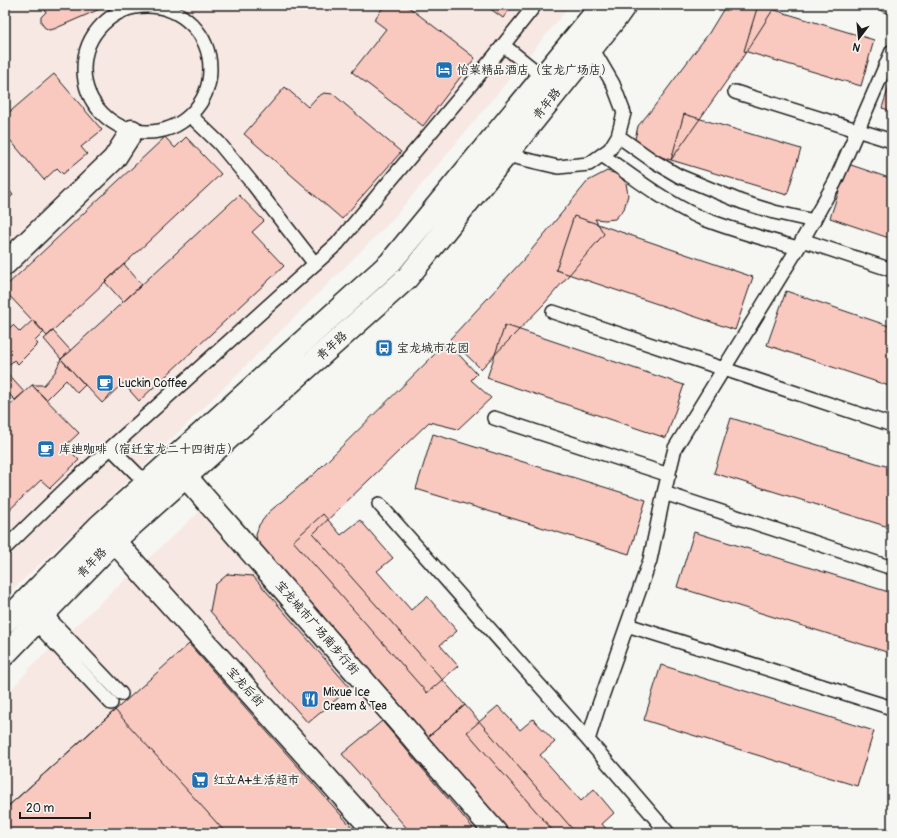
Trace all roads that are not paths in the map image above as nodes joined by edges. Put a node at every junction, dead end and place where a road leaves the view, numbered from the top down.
1 (535, 5) edge
2 (602, 5) edge
3 (625, 5) edge
4 (886, 5) edge
5 (892, 7) edge
6 (503, 46) junction
7 (592, 48) junction
8 (892, 51) edge
9 (543, 77) junction
10 (735, 92) dead end
11 (191, 116) junction
12 (857, 130) junction
13 (132, 131) junction
14 (618, 136) junction
15 (892, 141) edge
16 (506, 155) junction
17 (602, 155) junction
18 (814, 221) junction
19 (800, 244) junction
20 (5, 264) edge
21 (315, 264) junction
22 (892, 270) edge
23 (553, 312) dead end
24 (723, 369) junction
25 (494, 418) dead end
26 (892, 425) edge
27 (111, 448) junction
28 (668, 475) junction
29 (186, 477) junction
30 (147, 484) junction
31 (664, 492) junction
32 (379, 504) dead end
33 (114, 541) junction
34 (5, 548) edge
35 (892, 568) edge
36 (40, 618) junction
37 (5, 622) edge
38 (627, 625) junction
39 (5, 654) edge
40 (121, 694) dead end
41 (111, 703) dead end
42 (892, 708) edge
43 (588, 740) junction
44 (376, 833) edge
45 (496, 833) edge
46 (668, 833) edge

1 - 6 lane
2 - 9 street, 青年路
3 - 7 street, 青年路
4 - 5 lane
6 - 9 lane
6 - 21 lane
7 - 14 lane
7 - 16 street, 青年路
8 - 12 lane
9 - 30 street, 青年路
10 - 12 lane
11 - 13 lane
11 - 13 lane
11 - 21 lane
12 - 15 lane
12 - 18 lane
13 - 20 street
14 - 17 lane
14 - 18 lane
16 - 17 lane
16 - 29 street, 青年路
17 - 19 lane
18 - 19 lane
19 - 22 lane
19 - 24 lane
21 - 27 lane
23 - 24 lane
24 - 26 lane
24 - 28 lane
25 - 28 lane
27 - 30 lane
27 - 34 lane
28 - 31 lane
29 - 33 street, 青年路
29 - 45 street, 宝龙城市广场南步行街
30 - 37 street, 青年路
31 - 35 lane
31 - 38 lane
32 - 43 lane
33 - 36 street, 青年路
33 - 44 street, 宝龙后街
36 - 39 street, 青年路
36 - 40 lane
36 - 41 lane
38 - 42 lane
38 - 43 lane
43 - 46 lane

